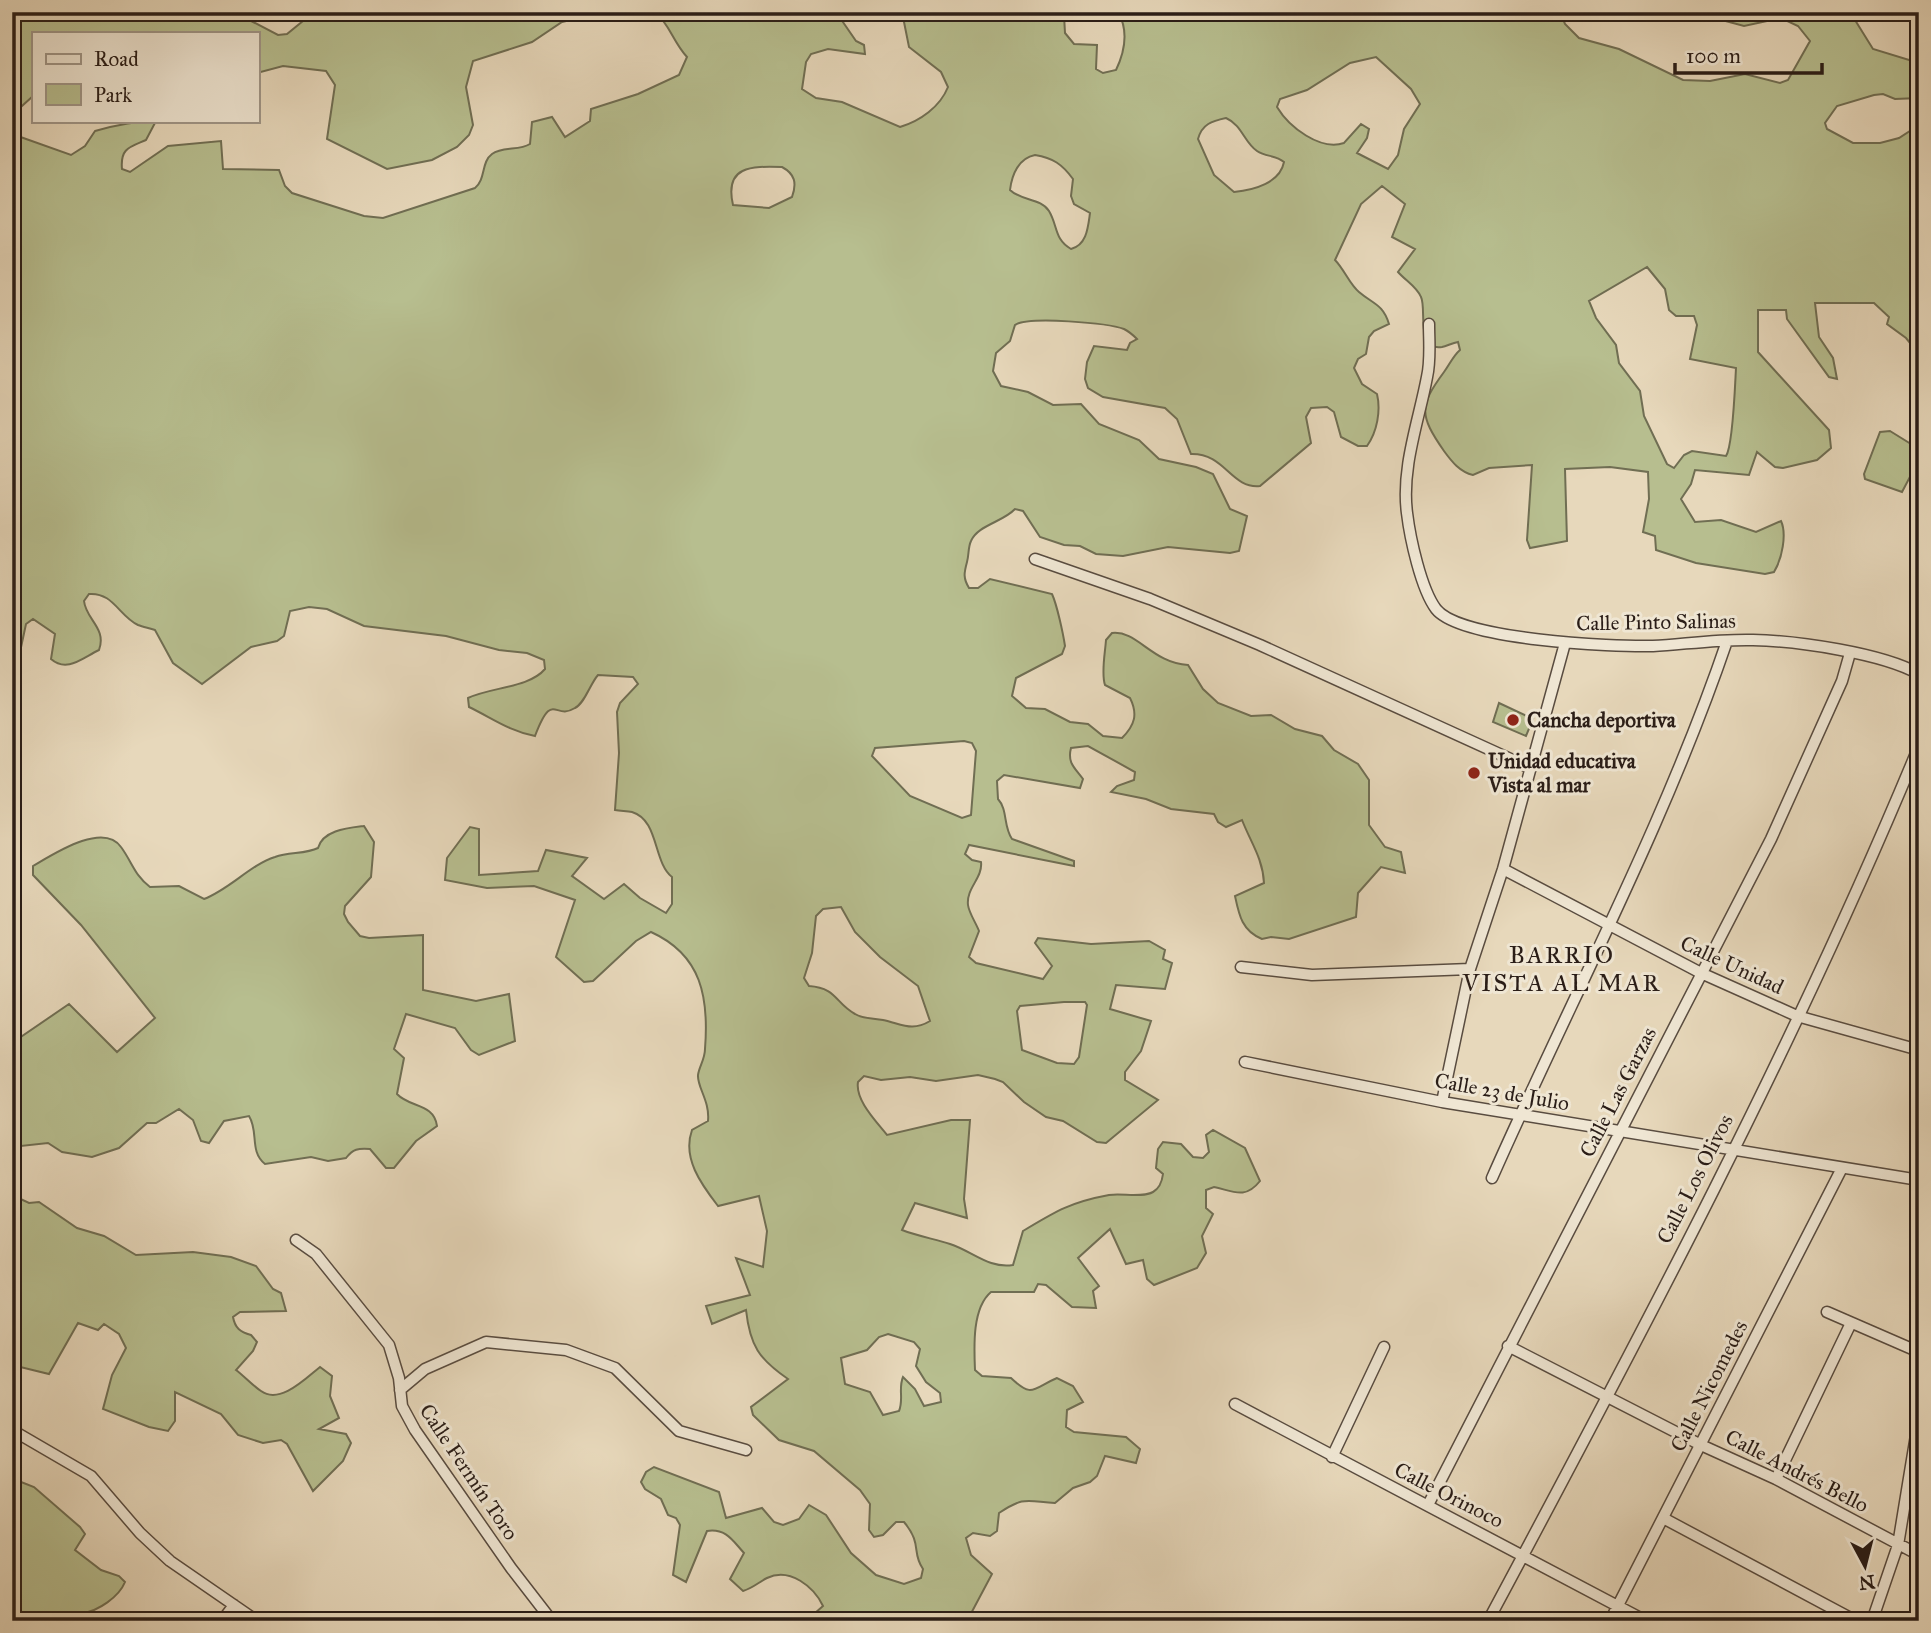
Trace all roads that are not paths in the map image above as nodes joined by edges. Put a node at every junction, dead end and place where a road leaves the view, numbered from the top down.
1 (1429, 324) dead end
2 (1035, 559) dead end
3 (1727, 641) junction
4 (1565, 643) junction
5 (1850, 653) junction
6 (1919, 674) edge
7 (1919, 746) edge
8 (1528, 767) junction
9 (1503, 869) junction
10 (1611, 927) junction
11 (1241, 967) dead end
12 (1470, 969) junction
13 (1701, 973) junction
14 (1797, 1016) junction
15 (1919, 1051) edge
16 (1245, 1062) dead end
17 (1442, 1102) junction
18 (1521, 1114) junction
19 (1619, 1132) junction
20 (1731, 1152) junction
21 (1842, 1168) junction
22 (1492, 1178) dead end
23 (1919, 1180) edge
24 (296, 1240) dead end
25 (1826, 1312) dead end
26 (1851, 1323) junction
27 (1508, 1346) junction
28 (1384, 1347) dead end
29 (1919, 1352) edge
30 (400, 1391) junction
31 (1608, 1396) junction
32 (1235, 1404) dead end
33 (1919, 1417) edge
34 (12, 1430) edge
35 (1917, 1443) edge
36 (1702, 1445) junction
37 (746, 1450) dead end
38 (1332, 1457) junction
39 (1776, 1479) junction
40 (1427, 1505) junction
41 (1663, 1518) junction
42 (1898, 1545) junction
43 (1523, 1555) junction
44 (1919, 1555) edge
45 (234, 1605) junction
46 (1618, 1606) junction
47 (222, 1621) edge
48 (257, 1621) edge
49 (552, 1621) edge
50 (1488, 1621) edge
51 (1610, 1621) edge
52 (1646, 1621) edge
53 (1856, 1621) edge
54 (1872, 1621) edge

1 - 4 street, Calle Pinto Salinas
2 - 8 street
3 - 4 street, Calle Pinto Salinas
3 - 5 street, Calle Pinto Salinas
3 - 10 street
4 - 8 street
5 - 6 street, Calle Pinto Salinas
5 - 13 street, Calle Las Garzas
7 - 14 street, Calle Los Olivos
8 - 9 street
9 - 10 street, Calle Unidad
9 - 12 street
10 - 13 street, Calle Unidad
10 - 18 street
11 - 12 street
12 - 17 street
13 - 14 street, Calle Unidad
13 - 19 street, Calle Las Garzas
14 - 15 street, Calle Unidad
14 - 20 street, Calle Los Olivos
16 - 17 street, Calle 23 de Julio
17 - 18 street, Calle 23 de Julio
18 - 19 street, Calle 23 de Julio
18 - 22 street
19 - 20 street, Calle 23 de Julio
19 - 27 street, Calle Las Garzas
20 - 21 street, Calle 23 de Julio
20 - 31 street, Calle Los Olivos
21 - 23 street, Calle 23 de Julio
21 - 36 street, Calle Nicomedes
24 - 30 street, Calle Fermín Toro
25 - 26 street
26 - 29 street
26 - 39 street
27 - 31 street, Calle Andrés Bello
27 - 40 street, Calle Las Garzas
28 - 38 street
30 - 37 street
30 - 49 street, Calle Fermín Toro
31 - 36 street, Calle Andrés Bello
31 - 43 street, Calle Los Olivos
32 - 38 street, Calle Orinoco
33 - 35 street
34 - 45 street
35 - 42 street
36 - 39 street, Calle Andrés Bello
36 - 41 street, Calle Nicomedes
38 - 40 street, Calle Orinoco
39 - 42 street, Calle Andrés Bello
40 - 43 street, Calle Orinoco
41 - 46 street, Calle Nicomedes
41 - 53 street
42 - 44 street, Calle Andrés Bello
42 - 54 street
43 - 46 street, Calle Orinoco
43 - 50 street, Calle Los Olivos
45 - 47 street
45 - 48 street
46 - 51 street, Calle Nicomedes
46 - 52 street, Calle Orinoco

